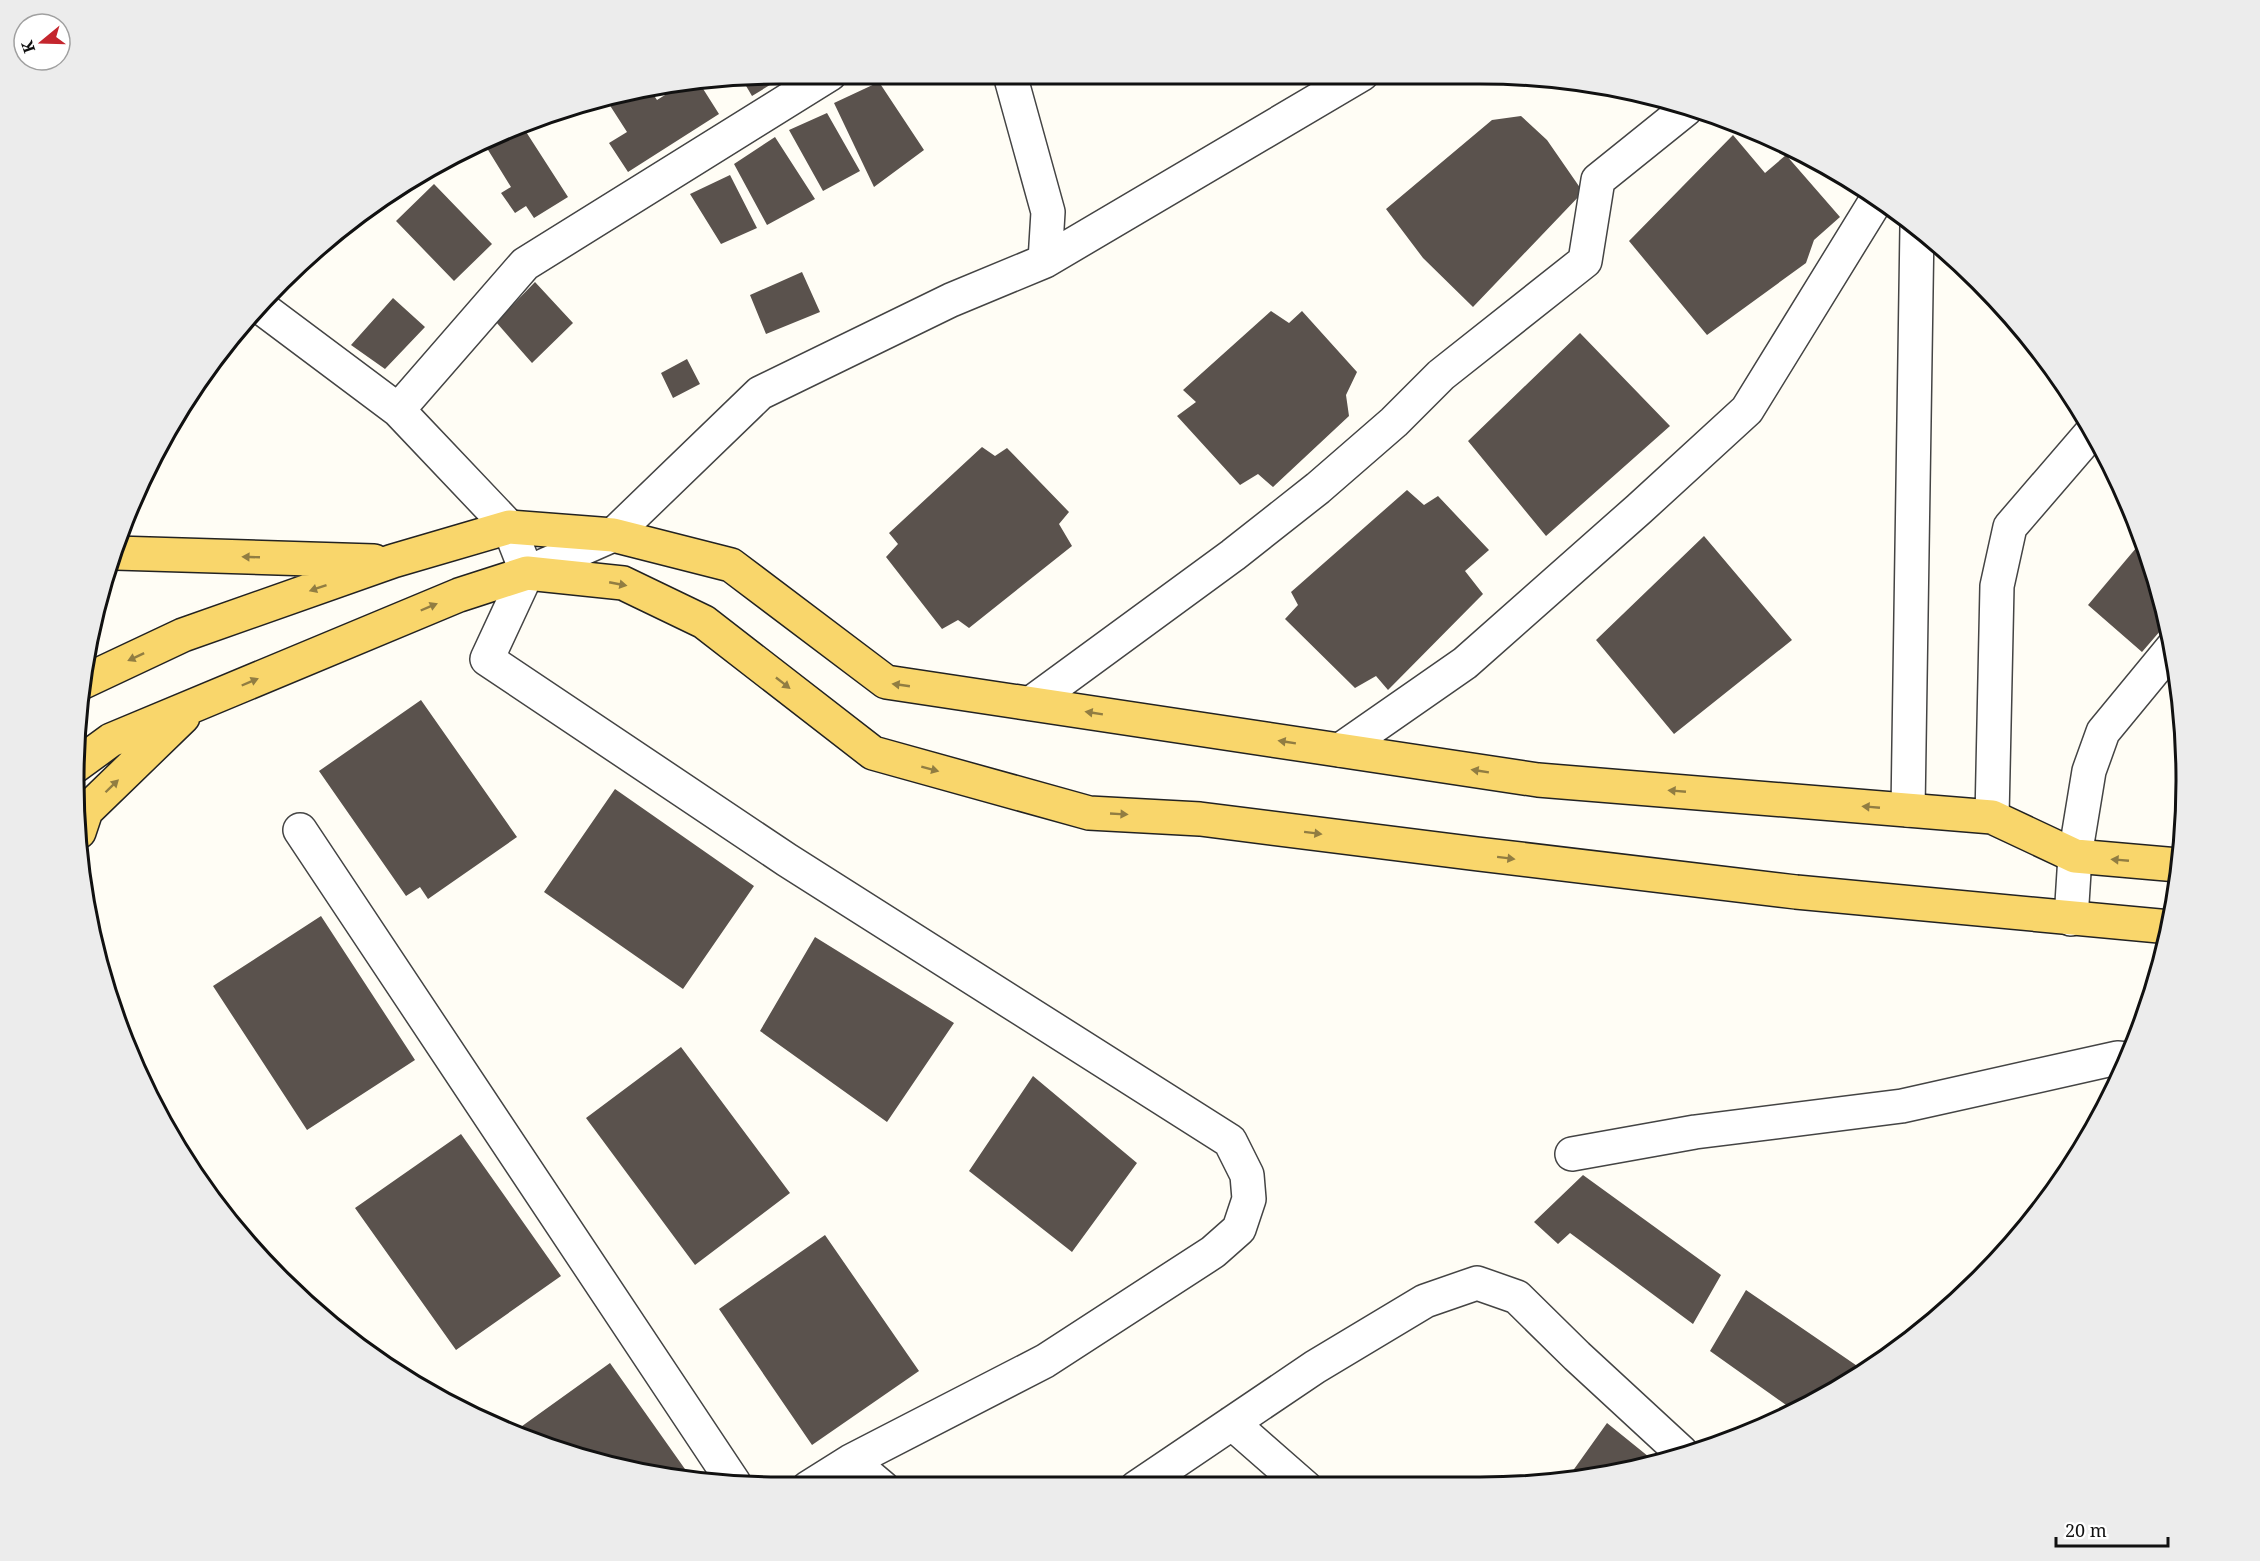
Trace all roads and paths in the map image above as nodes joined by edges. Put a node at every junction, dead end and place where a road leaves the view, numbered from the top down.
1 (814, 84) edge
2 (1013, 84) edge
3 (1345, 84) edge
4 (1680, 114) edge
5 (1873, 206) edge
6 (1917, 239) edge
7 (1045, 261) junction
8 (266, 311) edge
9 (398, 410) junction
10 (2086, 438) edge
11 (509, 527) junction
12 (613, 535) junction
13 (122, 553) edge
14 (393, 561) junction
15 (527, 573) junction
16 (2165, 657) edge
17 (92, 678) edge
18 (1031, 703) junction
19 (196, 705) junction
20 (1340, 750) junction
21 (84, 759) edge
22 (1908, 810) junction
23 (85, 815) edge
24 (1992, 817) junction
25 (300, 830) dead end
26 (2074, 856) junction
27 (2171, 865) edge
28 (2071, 918) junction
29 (2161, 926) edge
30 (2118, 1058) edge
31 (1572, 1154) dead end
32 (1232, 1423) junction
33 (1677, 1448) edge
34 (850, 1461) junction
35 (729, 1475) edge
36 (825, 1477) edge
37 (870, 1477) edge
38 (1152, 1477) edge
39 (1293, 1477) edge

1 - 9 street
2 - 7 street
3 - 7 street
4 - 18 street
5 - 20 street
6 - 22 street
7 - 12 street
8 - 9 street
9 - 11 street
10 - 24 street
11 - 12 main road
11 - 14 main road
11 - 15 street
12 - 15 street
18 -> 12 main road
14 -> 13 main road
14 -> 17 main road
19 -> 15 main road
15 -> 28 main road
15 - 34 street
16 - 26 street
20 -> 18 main road
19 - 21 main road
23 -> 19 main road
22 -> 20 main road
22 - 24 main road
24 - 26 main road
25 - 35 street
27 -> 26 main road
26 - 28 street
28 - 29 main road
30 - 31 street
32 - 33 street
32 - 38 street
32 - 39 street
34 - 36 street
34 - 37 street

